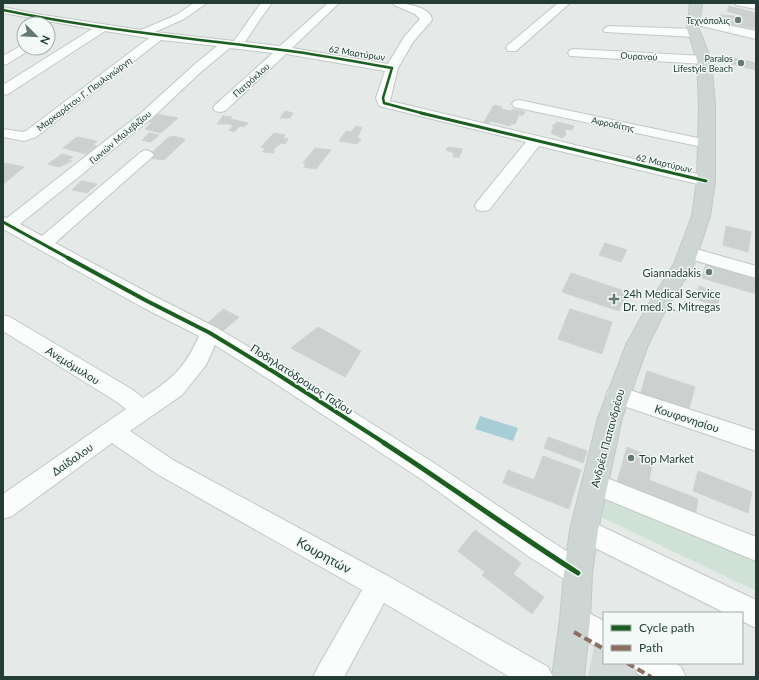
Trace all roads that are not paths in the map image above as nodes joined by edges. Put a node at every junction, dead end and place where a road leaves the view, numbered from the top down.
1 (202, 3) edge
2 (267, 3) edge
3 (334, 3) edge
4 (398, 3) edge
5 (565, 3) edge
6 (740, 3) edge
7 (756, 6) edge
8 (3, 10) edge
9 (694, 19) edge
10 (70, 22) junction
11 (103, 27) junction
12 (56, 30) edge
13 (609, 30) dead end
14 (144, 33) junction
15 (756, 34) edge
16 (160, 36) junction
17 (232, 45) junction
18 (512, 48) dead end
19 (283, 50) junction
20 (16, 53) edge
21 (574, 53) dead end
22 (704, 60) junction
23 (3, 61) edge
24 (392, 68) junction
25 (3, 91) edge
26 (519, 104) dead end
27 (220, 108) dead end
28 (3, 134) edge
29 (534, 141) junction
30 (707, 144) junction
31 (146, 155) dead end
32 (706, 181) junction
33 (483, 206) dead end
34 (6, 223) edge
35 (44, 243) junction
36 (689, 253) junction
37 (756, 272) edge
38 (3, 322) edge
39 (210, 333) junction
40 (617, 395) junction
41 (142, 410) junction
42 (112, 431) junction
43 (756, 441) edge
44 (594, 484) junction
45 (3, 508) edge
46 (584, 530) junction
47 (756, 549) edge
48 (578, 573) junction
49 (379, 585) junction
50 (756, 614) edge
51 (576, 620) junction
52 (603, 636) edge
53 (649, 664) edge
54 (328, 677) edge
55 (538, 677) edge
56 (568, 677) edge
57 (671, 677) edge

1 - 14 street
2 - 17 street, Γωνιών Μαλεβιζίου
3 - 19 street, Πατρόκλου
4 - 24 street
5 - 18 street
6 - 7 street
8 - 10 street, 62 Μαρτύρων
9 - 13 street
9 - 15 street
9 - 22 main road, Ανδρέα Παπανδρέου
10 - 11 street, 62 Μαρτύρων
10 - 12 street
11 - 14 street, 62 Μαρτύρων
11 - 25 street
14 - 16 street, 62 Μαρτύρων
16 - 17 street, 62 Μαρτύρων
16 - 28 street, Μαρκαράτου Γ. Πουλιγιώργη
17 - 19 street, 62 Μαρτύρων
17 - 34 street, Γωνιών Μαλεβιζίου
19 - 24 street, 62 Μαρτύρων
19 - 27 street, Πατρόκλου
20 - 23 street
21 - 22 street, Ουρανού
22 - 30 main road, Ανδρέα Παπανδρέου
24 - 29 street, 62 Μαρτύρων
26 - 30 street, Αφροδίτης
29 - 32 street, 62 Μαρτύρων
29 - 33 street
30 - 32 main road, Ανδρέα Παπανδρέου
31 - 35 street
32 - 36 main road, Ανδρέα Παπανδρέου
34 - 35 street, Ποδηλατόδρομος Γαζίου
35 - 39 street, Ποδηλατόδρομος Γαζίου
36 - 37 street
36 - 40 main road, Ανδρέα Παπανδρέου
38 - 41 street, Ανεμόμυλου
39 - 41 street, Δαίδαλου
39 - 48 street, Ποδηλατόδρομος Γαζίου
40 - 43 street, Κουφονησίου
40 - 44 main road, Ανδρέα Παπανδρέου
41 - 42 street, Δαίδαλου
42 - 45 street, Δαίδαλου
42 - 49 street, Κουρητών
44 - 46 main road, Ανδρέα Παπανδρέου
44 - 47 street
46 - 48 main road, Ανδρέα Παπανδρέου
46 - 50 street
48 - 51 main road, Ανδρέα Παπανδρέου
49 - 54 street
49 - 55 street, Κουρητών
51 - 52 street
51 - 56 main road, Ανδρέα Παπανδρέου
53 - 57 street

